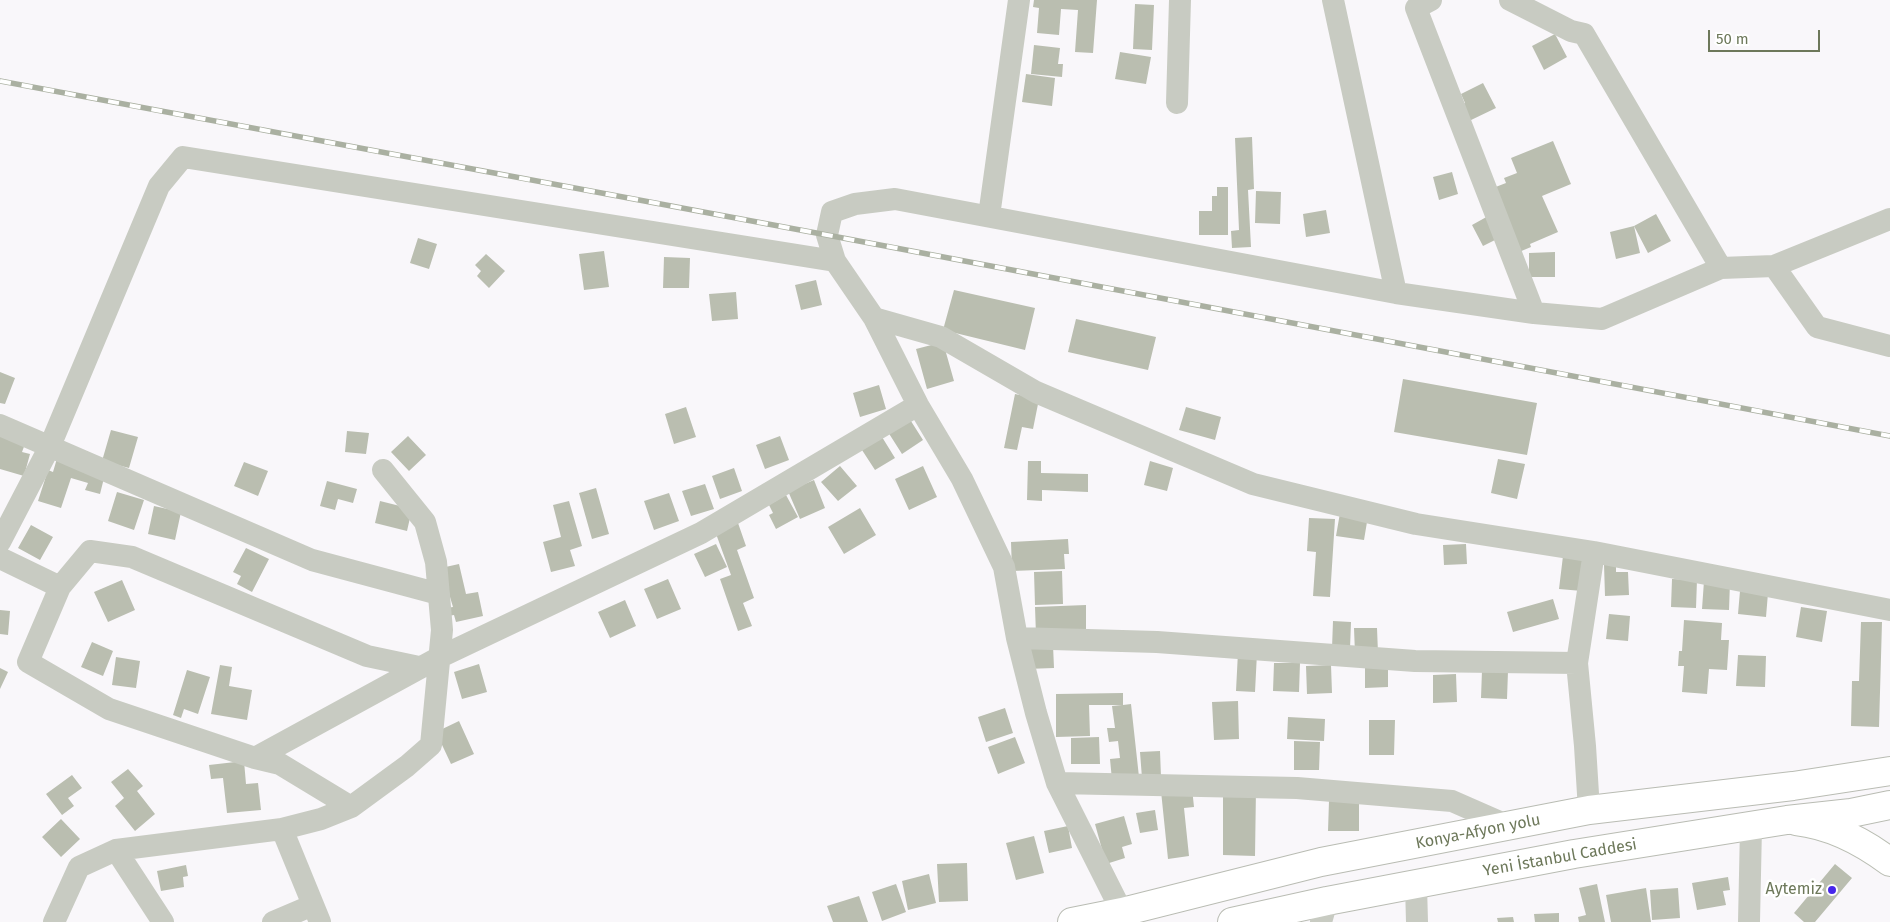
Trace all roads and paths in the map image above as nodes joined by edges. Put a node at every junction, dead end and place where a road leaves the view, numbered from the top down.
1 (1019, 0) edge
2 (1180, 0) edge
3 (1333, 0) edge
4 (1431, 0) edge
5 (1510, 0) edge
6 (1177, 103) dead end
7 (989, 216) junction
8 (1890, 219) edge
9 (835, 261) junction
10 (1774, 266) junction
11 (1721, 268) junction
12 (1396, 294) junction
13 (1534, 312) junction
14 (874, 318) junction
15 (1890, 346) edge
16 (918, 404) junction
17 (0, 425) edge
18 (50, 446) junction
19 (384, 470) dead end
20 (0, 542) edge
21 (1594, 552) junction
22 (0, 558) edge
23 (60, 587) junction
24 (439, 594) junction
25 (1890, 610) edge
26 (1017, 638) junction
27 (440, 656) junction
28 (1577, 663) junction
29 (419, 667) junction
30 (255, 758) junction
31 (1890, 771) edge
32 (1057, 783) junction
33 (1890, 805) edge
34 (352, 807) junction
35 (1589, 810) junction
36 (1787, 820) junction
37 (1509, 826) junction
38 (1751, 827) junction
39 (282, 829) junction
40 (116, 850) junction
41 (1890, 862) edge
42 (1416, 885) junction
43 (1122, 912) junction
44 (1324, 912) edge
45 (317, 914) edge
46 (54, 922) edge
47 (163, 922) edge
48 (272, 922) edge
49 (1072, 922) edge
50 (1232, 922) edge
51 (1417, 922) edge
52 (1749, 922) edge

1 - 7 street
2 - 6 street
3 - 12 street
4 - 13 street
5 - 11 street
7 - 9 street
7 - 12 street
8 - 10 street
9 - 14 street
9 - 18 street
10 - 11 street
10 - 15 street
11 - 13 street
12 - 13 street
14 - 16 street
14 - 21 street
16 - 26 street
16 - 27 street
17 - 18 street
18 - 20 street
18 - 24 street
19 - 24 street
21 - 25 street
21 - 28 street
22 - 23 street
23 - 29 street
23 - 30 street
24 - 27 street
26 - 28 street
26 - 32 street
27 - 29 street
27 - 34 street
28 - 35 street
29 - 30 street
30 - 34 street
31 - 35 main road, Konya-Afyon yolu
32 - 37 street
32 - 43 street
33 - 36 main road, Yeni İstanbul Caddesi
34 - 39 street
35 - 37 main road, Konya-Afyon yolu
36 - 38 main road, Yeni İstanbul Caddesi
36 - 41 main road
37 - 43 main road, Konya-Afyon yolu
38 - 42 main road, Yeni İstanbul Caddesi
38 - 52 street
39 - 40 street
39 - 45 street
40 - 46 street
40 - 47 street
42 - 44 main road, Yeni İstanbul Caddesi
42 - 51 street
43 - 49 main road, Konya-Afyon yolu
44 - 50 main road, Yeni İstanbul Caddesi
45 - 48 street

